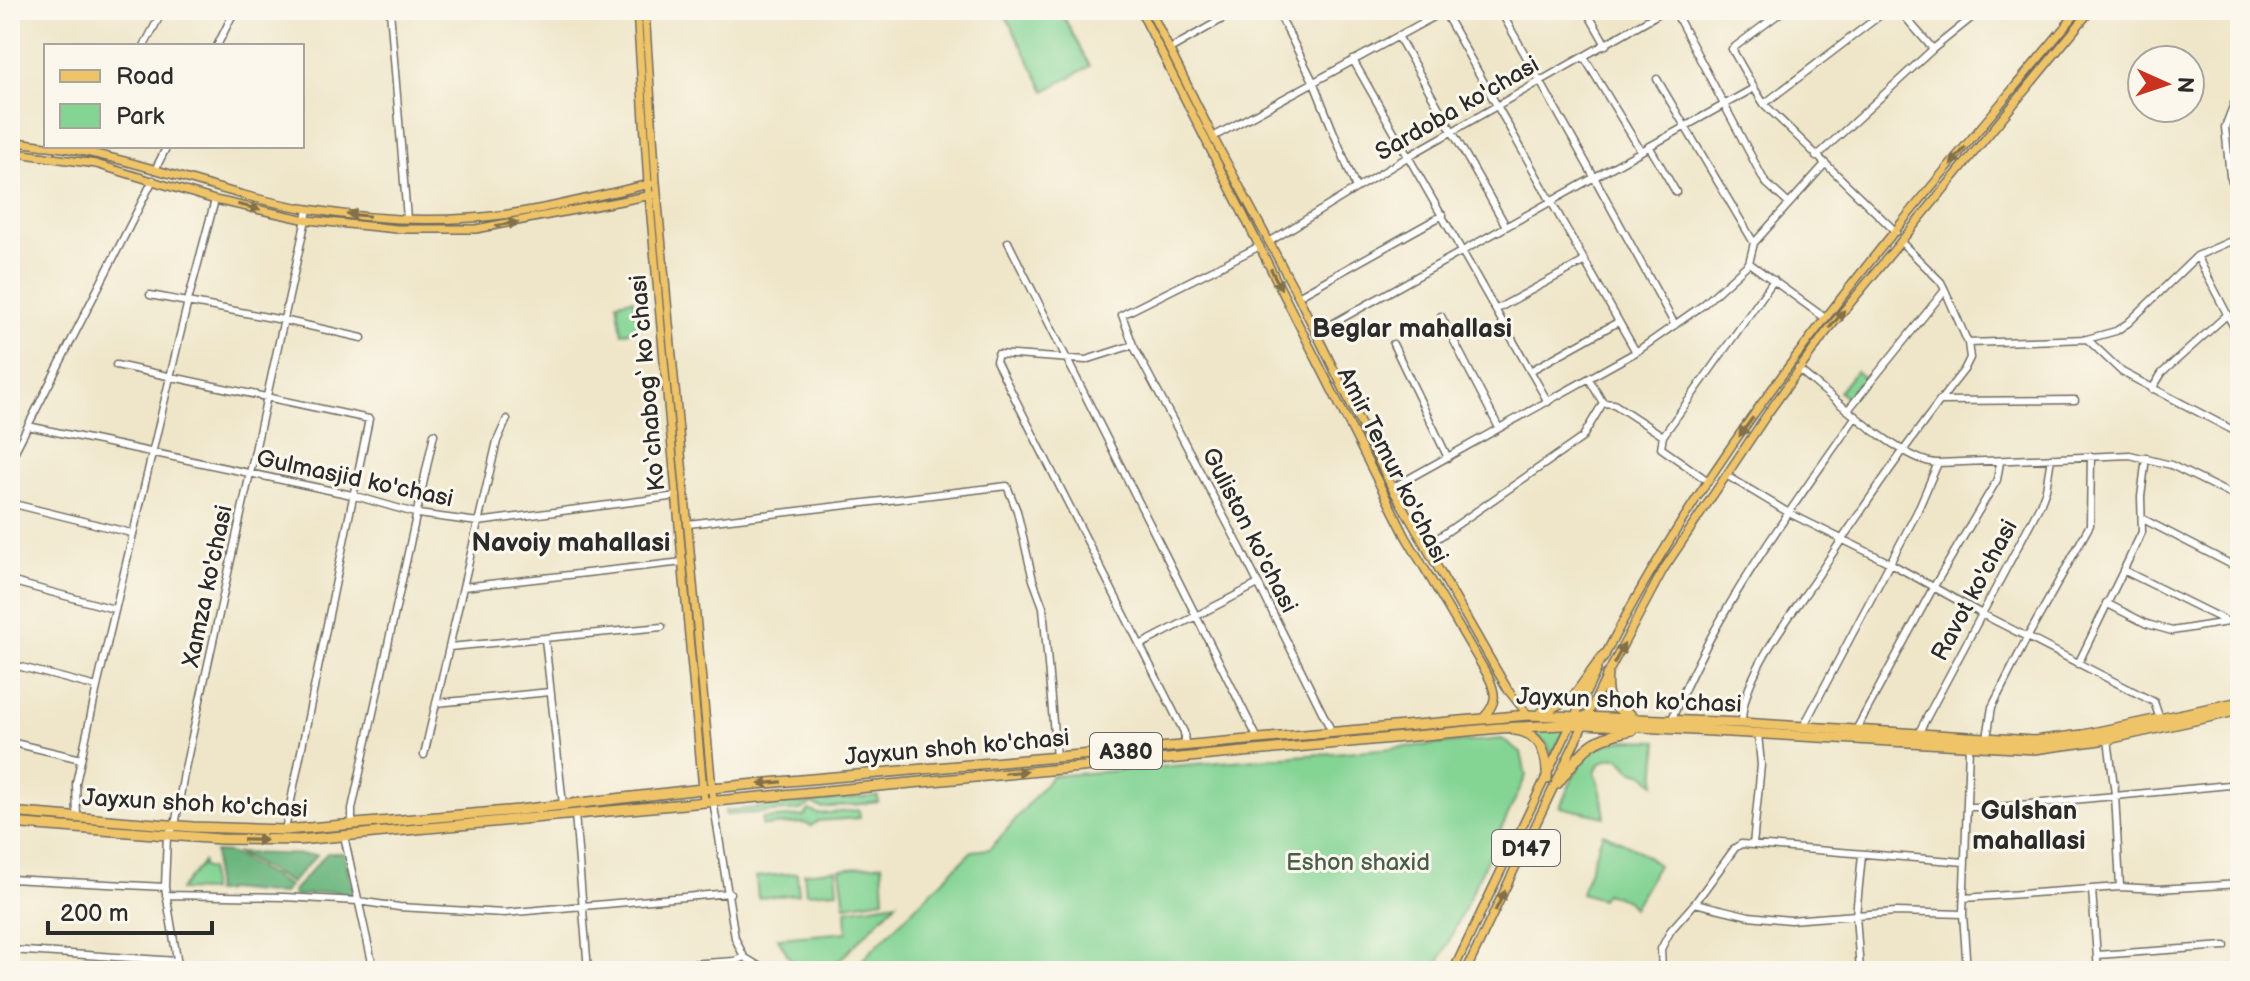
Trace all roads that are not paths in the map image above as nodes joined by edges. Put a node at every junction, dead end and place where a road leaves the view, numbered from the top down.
1 (163, 10) edge
2 (235, 10) edge
3 (390, 10) edge
4 (637, 10) edge
5 (645, 10) edge
6 (1140, 10) edge
7 (1150, 10) edge
8 (1238, 10) edge
9 (1277, 10) edge
10 (1444, 10) edge
11 (1500, 10) edge
12 (1586, 10) edge
13 (1665, 10) edge
14 (1674, 10) edge
15 (1784, 10) edge
16 (1887, 10) edge
17 (1899, 10) edge
18 (1981, 10) edge
19 (2079, 10) edge
20 (2091, 10) edge
21 (1398, 36) junction
22 (145, 44) edge
23 (218, 44) edge
24 (1606, 45) junction
25 (1170, 49) junction
26 (1933, 49) junction
27 (1584, 57) junction
28 (1353, 60) junction
29 (2035, 63) junction
30 (2041, 70) junction
31 (1657, 79) dead end
32 (1540, 80) junction
33 (1313, 81) junction
34 (1754, 88) junction
35 (2240, 88) edge
36 (1764, 104) junction
37 (1724, 105) junction
38 (1496, 106) junction
39 (1683, 126) junction
40 (1453, 131) junction
41 (1213, 137) junction
42 (10, 138) edge
43 (44, 146) edge
44 (1649, 146) junction
45 (166, 148) edge
46 (90, 149) edge
47 (1641, 151) junction
48 (10, 152) edge
49 (1409, 156) junction
50 (1816, 157) junction
51 (1824, 165) junction
52 (155, 170) junction
53 (1594, 177) junction
54 (153, 180) junction
55 (652, 183) junction
56 (1356, 188) junction
57 (1676, 192) dead end
58 (654, 194) junction
59 (215, 200) junction
60 (1550, 201) junction
61 (2240, 201) edge
62 (1789, 204) junction
63 (308, 210) junction
64 (1443, 215) junction
65 (407, 219) junction
66 (307, 220) junction
67 (1506, 226) junction
68 (1896, 232) junction
69 (2240, 237) edge
70 (1008, 242) dead end
71 (1269, 242) junction
72 (1901, 242) junction
73 (1754, 243) junction
74 (1260, 246) junction
75 (1464, 251) junction
76 (2197, 256) junction
77 (1583, 262) junction
78 (1749, 263) junction
79 (1774, 280) junction
80 (1945, 290) junction
81 (150, 295) dead end
82 (1298, 296) junction
83 (188, 301) junction
84 (1497, 309) junction
85 (2228, 314) junction
86 (1441, 316) dead end
87 (1825, 318) junction
88 (283, 320) junction
89 (1618, 322) junction
90 (1675, 325) junction
91 (1316, 333) junction
92 (362, 338) dead end
93 (2087, 339) junction
94 (2240, 339) edge
95 (1808, 341) junction
96 (1968, 343) junction
97 (1393, 344) dead end
98 (1133, 345) junction
99 (1815, 346) junction
100 (1636, 352) junction
101 (1069, 359) junction
102 (116, 365) dead end
103 (1798, 369) junction
104 (1530, 371) junction
105 (171, 375) junction
106 (1589, 379) junction
107 (2152, 389) junction
108 (265, 397) junction
109 (2075, 400) dead end
110 (1939, 401) junction
111 (1548, 402) junction
112 (1603, 403) junction
113 (1848, 410) junction
114 (1856, 416) junction
115 (507, 419) dead end
116 (28, 426) junction
117 (1499, 428) junction
118 (434, 434) dead end
119 (2240, 434) edge
120 (1663, 436) junction
121 (1902, 451) junction
122 (153, 453) junction
123 (2091, 456) junction
124 (2146, 457) junction
125 (1448, 458) junction
126 (2051, 458) junction
127 (10, 461) edge
128 (2000, 462) junction
129 (1938, 463) junction
130 (250, 474) junction
131 (1726, 475) junction
132 (1708, 481) junction
133 (1392, 488) junction
134 (352, 495) junction
135 (677, 496) junction
136 (2240, 499) edge
137 (10, 503) edge
138 (1789, 513) junction
139 (418, 514) junction
140 (2143, 519) junction
141 (478, 522) junction
142 (685, 522) junction
143 (131, 533) junction
144 (1841, 541) junction
145 (1424, 548) junction
146 (683, 562) junction
147 (1890, 563) junction
148 (2240, 569) edge
149 (2123, 570) junction
150 (10, 581) edge
151 (1258, 584) junction
152 (463, 587) junction
153 (1933, 588) junction
154 (2106, 603) junction
155 (114, 609) junction
156 (1197, 614) junction
157 (1982, 614) junction
158 (2240, 620) edge
159 (2228, 622) junction
160 (662, 627) dead end
161 (694, 637) junction
162 (2027, 638) junction
163 (545, 639) junction
164 (1140, 645) junction
165 (449, 647) junction
166 (1604, 655) junction
167 (10, 664) edge
168 (2078, 664) junction
169 (1607, 675) junction
170 (97, 687) junction
171 (550, 692) junction
172 (2240, 702) edge
173 (436, 703) junction
174 (2240, 710) edge
175 (1539, 714) junction
176 (1528, 715) junction
177 (1483, 718) junction
178 (1672, 719) junction
179 (2160, 719) junction
180 (1574, 720) junction
181 (1587, 720) junction
182 (1644, 723) junction
183 (1742, 723) junction
184 (1803, 727) junction
185 (1500, 728) junction
186 (1856, 730) junction
187 (1332, 732) junction
188 (1758, 734) junction
189 (1918, 734) junction
190 (1987, 738) junction
191 (1258, 739) junction
192 (2108, 739) junction
193 (10, 742) edge
194 (1185, 745) junction
195 (1969, 746) junction
196 (424, 755) dead end
197 (1052, 758) junction
198 (81, 759) junction
199 (1049, 769) junction
200 (970, 771) junction
201 (1547, 779) junction
202 (1557, 784) junction
203 (2240, 784) edge
204 (810, 785) junction
205 (707, 789) junction
206 (2115, 794) junction
207 (709, 800) junction
208 (563, 805) junction
209 (1968, 807) junction
210 (10, 812) edge
211 (575, 814) junction
212 (77, 818) junction
213 (10, 823) edge
214 (352, 825) junction
215 (175, 826) junction
216 (285, 830) junction
217 (167, 835) junction
218 (344, 836) junction
219 (1753, 845) junction
220 (1862, 855) junction
221 (1965, 862) junction
222 (10, 879) edge
223 (2240, 884) edge
224 (2120, 887) junction
225 (2092, 890) junction
226 (166, 891) junction
227 (730, 893) junction
228 (1964, 898) junction
229 (358, 901) junction
230 (1695, 903) junction
231 (583, 906) junction
232 (1963, 914) junction
233 (1856, 915) junction
234 (2225, 946) dead end
235 (10, 950) edge
236 (2097, 955) junction
237 (744, 957) junction
238 (177, 961) junction
239 (735, 961) junction
240 (588, 970) edge
241 (596, 970) edge
242 (179, 971) edge
243 (374, 971) edge
244 (582, 971) edge
245 (720, 971) edge
246 (767, 971) edge
247 (1453, 971) edge
248 (1466, 971) edge
249 (1662, 971) edge
250 (1860, 971) edge
251 (1967, 971) edge
252 (2098, 971) edge

1 - 22 street
2 - 23 street
3 - 65 street
4 - 55 main road, Ko‘chabog‘ ko‘chasi
5 - 55 main road, Ko‘chabog‘ ko‘chasi
6 - 74 main road, Amir Temur ko'chasi
7 - 25 main road, Amir Temur ko'chasi
8 - 25 street
9 - 33 street
10 - 21 street
10 - 38 street
11 - 32 street
12 - 24 street
13 - 24 street, Sardoba ko'chasi
14 - 37 street
15 - 34 street
16 - 36 street
17 - 26 street
18 - 26 street
19 - 29 main road
20 - 30 main road
21 - 28 street
21 - 40 street
24 - 27 street, Sardoba ko'chasi
25 - 41 main road, Amir Temur ko'chasi
26 - 50 street
27 - 32 street, Sardoba ko'chasi
27 - 47 street
28 - 33 street
28 - 49 street
29 - 30 main road
29 -> 68 main road
30 - 72 main road
31 - 39 street
32 - 38 street, Sardoba ko'chasi
32 - 53 street
33 - 41 street
33 - 56 street
34 - 36 street
34 - 37 street
35 - 61 street
36 - 50 street
37 - 39 street
37 - 62 street
38 - 40 street, Sardoba ko'chasi
38 - 60 street
39 - 44 street
39 - 73 street
40 - 49 street, Sardoba ko'chasi
40 - 67 street
41 - 71 main road, Amir Temur ko'chasi
42 - 43 main road
44 - 47 street
44 - 57 street
45 - 52 street
46 - 52 main road
47 - 53 street
48 - 54 main road
49 - 56 street, Sardoba ko'chasi
49 - 64 street
50 - 51 street
51 - 62 street
51 - 68 street
52 - 63 main road
53 - 60 street
53 - 90 street
54 - 59 main road
54 - 116 street
55 - 58 main road, Ko‘chabog‘ ko‘chasi
55 - 65 main road
56 - 71 street, Sardoba ko'chasi
66 -> 58 main road
58 - 135 main road, Ko‘chabog‘ ko‘chasi
58 - 142 main road, Ko‘chabog‘ ko‘chasi
59 -> 66 main road
59 - 83 street
60 - 67 street
60 - 77 street
62 - 73 street
65 -> 63 main road
63 - 66 street, Xamza ko'chasi
64 - 75 street
64 - 82 street
66 - 88 street, Xamza ko'chasi
67 - 75 street
68 - 87 main road
69 - 76 street
70 - 101 street
71 - 74 main road
71 - 82 main road, Amir Temur ko'chasi
72 - 80 street
99 -> 72 main road
73 - 78 street
74 - 98 street
74 -> 177 main road, Amir Temur ko'chasi
75 - 84 street
75 - 91 street
76 - 85 street
76 - 93 street
77 - 84 street
77 - 89 street
78 - 79 street
78 - 90 street
79 - 87 street
79 - 120 street
80 - 96 street
80 - 113 street
81 - 83 street
82 - 91 main road, Amir Temur ko'chasi
83 - 88 street
83 - 105 street
84 - 104 street
85 - 94 street
85 - 107 street
86 - 117 street
87 - 95 main road
88 - 92 street
88 - 108 street, Xamza ko'chasi
89 - 100 street
89 - 104 street
90 - 100 street
91 - 133 main road, Amir Temur ko'chasi
93 - 96 street
93 - 107 street
95 - 99 main road
95 -> 132 main road
96 - 110 street
97 - 125 street
98 - 101 street
98 - 151 street, Guliston ko'chasi
99 - 103 main road
100 - 106 street
101 - 156 street
101 - 164 street
102 - 105 street
103 - 113 street
103 - 131 main road
104 - 111 street
105 - 108 street
105 - 122 street
106 - 111 street
106 - 112 street
107 - 119 street
108 - 130 street, Xamza ko'chasi
108 - 134 street
109 - 110 street
110 - 121 street
111 - 117 street
112 - 120 street
112 - 145 street
113 - 114 street
114 - 121 street
114 - 138 street
115 - 141 street
116 - 122 street, Gulmasjid ko'chasi
116 - 127 street
117 - 125 street
118 - 139 street
120 - 132 street
121 - 129 street
121 - 144 street
122 - 130 street, Gulmasjid ko'chasi
122 - 143 street
123 - 124 street
123 - 126 street
123 - 162 street
124 - 136 street
124 - 140 street
125 - 133 street
126 - 128 street
126 - 157 street, Ravot ko'chasi
128 - 129 street
128 - 153 street
129 - 147 street
130 - 134 street, Gulmasjid ko'chasi
130 - 215 street, Xamza ko'chasi
131 - 138 street
169 -> 131 main road
132 - 166 main road
133 - 145 main road, Amir Temur ko'chasi
134 - 139 street, Gulmasjid ko'chasi
134 - 216 street
135 - 141 street, Gulmasjid ko'chasi
135 - 142 main road, Ko‘chabog‘ ko‘chasi
137 - 143 street
138 - 144 street
138 - 178 street
139 - 141 street, Gulmasjid ko'chasi
139 - 214 street
140 - 148 street
140 - 149 street
141 - 152 street
142 - 146 main road, Ko‘chabog‘ ko‘chasi
142 - 161 main road, Ko‘chabog‘ ko‘chasi
142 - 197 street
143 - 155 street
144 - 147 street
144 - 183 street
145 - 176 main road, Amir Temur ko'chasi
146 - 152 street
146 - 161 main road, Ko‘chabog‘ ko‘chasi
147 - 153 street
147 - 184 street
149 - 154 street
149 - 159 street
150 - 155 street
151 - 156 street
151 - 187 street, Guliston ko'chasi
152 - 165 street
153 - 157 street
153 - 186 street
154 - 159 street
154 - 168 street
155 - 170 street
156 - 164 street
156 - 191 street
157 - 162 street
157 - 189 street, Ravot ko'chasi
158 - 159 street
160 - 163 street
161 - 205 main road, Ko‘chabog‘ ko‘chasi
162 - 168 street
162 - 190 street
163 - 165 street
163 - 171 street
164 - 194 street
165 - 173 street
166 - 175 highway
166 - 180 main road
167 - 170 street
168 - 179 street
169 - 181 main road
169 - 182 highway
170 - 198 street
171 - 173 street
171 - 208 street
172 - 179 highway, Jayxun shoh ko'chasi / A380
173 - 196 street
174 - 192 highway, Jayxun shoh ko'chasi / A380
175 - 176 highway, Jayxun shoh ko'chasi / A380
175 - 180 highway, Jayxun shoh ko'chasi / A380
176 - 177 highway, Jayxun shoh ko'chasi / A380
177 - 187 highway, Jayxun shoh ko'chasi / A380
178 - 182 highway, Jayxun shoh ko'chasi / A380
178 - 183 highway, Jayxun shoh ko'chasi / A380
179 - 190 highway, Jayxun shoh ko'chasi / A380
180 - 181 highway, Jayxun shoh ko'chasi / A380
180 - 185 highway, Jayxun shoh ko'chasi / A380
180 - 201 main road, D147
181 - 182 highway, Jayxun shoh ko'chasi / A380
181 - 202 main road, D147
182 - 188 highway, Jayxun shoh ko'chasi / A380
182 - 202 highway
183 - 184 highway, Jayxun shoh ko'chasi / A380
184 - 186 highway, Jayxun shoh ko'chasi / A380
185 - 199 highway, Jayxun shoh ko'chasi / A380
185 - 201 highway
186 - 189 highway, Jayxun shoh ko'chasi / A380
187 - 191 highway, Jayxun shoh ko'chasi / A380
188 - 195 highway, Jayxun shoh ko'chasi / A380
188 - 219 street
189 - 190 highway, Jayxun shoh ko'chasi / A380
191 - 194 highway, Jayxun shoh ko'chasi / A380
192 - 195 highway, Jayxun shoh ko'chasi / A380
192 - 206 street
193 - 198 street
194 - 197 highway, Jayxun shoh ko'chasi / A380
195 - 209 street
197 - 199 highway
197 - 200 highway, Jayxun shoh ko'chasi / A380
198 - 212 street
200 -> 199 highway, Jayxun shoh ko'chasi / A380
200 - 204 highway, Jayxun shoh ko'chasi / A380
201 - 247 main road, D147
248 -> 202 main road, D147
203 - 206 street
204 -> 205 highway, Jayxun shoh ko'chasi / A380
204 - 207 highway, Jayxun shoh ko'chasi / A380
205 - 207 main road, Ko‘chabog‘ ko‘chasi
205 - 208 highway, Jayxun shoh ko'chasi / A380
206 - 209 street
206 - 224 street
207 - 211 highway, Jayxun shoh ko'chasi / A380
207 - 227 street
208 - 214 highway, Jayxun shoh ko'chasi / A380
209 - 221 street
210 - 212 highway, Jayxun shoh ko'chasi / A380
211 - 218 highway, Jayxun shoh ko'chasi / A380
211 - 231 street
212 - 215 highway, Jayxun shoh ko'chasi / A380
213 - 217 highway, Jayxun shoh ko'chasi / A380
214 - 216 highway, Jayxun shoh ko'chasi / A380
215 - 216 highway, Jayxun shoh ko'chasi / A380
215 - 217 street
217 -> 218 highway, Jayxun shoh ko'chasi / A380
217 - 226 street
218 - 229 street
219 - 220 street
219 - 230 street
220 - 221 street
220 - 233 street
221 - 228 street
222 - 226 street
223 - 224 street
224 - 225 street
225 - 228 street
225 - 236 street
226 - 229 street
226 - 238 street
227 - 231 street
227 - 237 street
228 - 232 street
229 - 231 street
229 - 243 street
230 - 233 street
230 - 249 street
231 - 240 street
232 - 233 street
232 - 251 street
233 - 250 street
234 - 236 street
235 - 238 street
236 - 252 street
237 - 239 street
237 - 246 street
238 - 242 street
239 - 241 street
239 - 245 street
240 - 241 street
240 - 244 street

